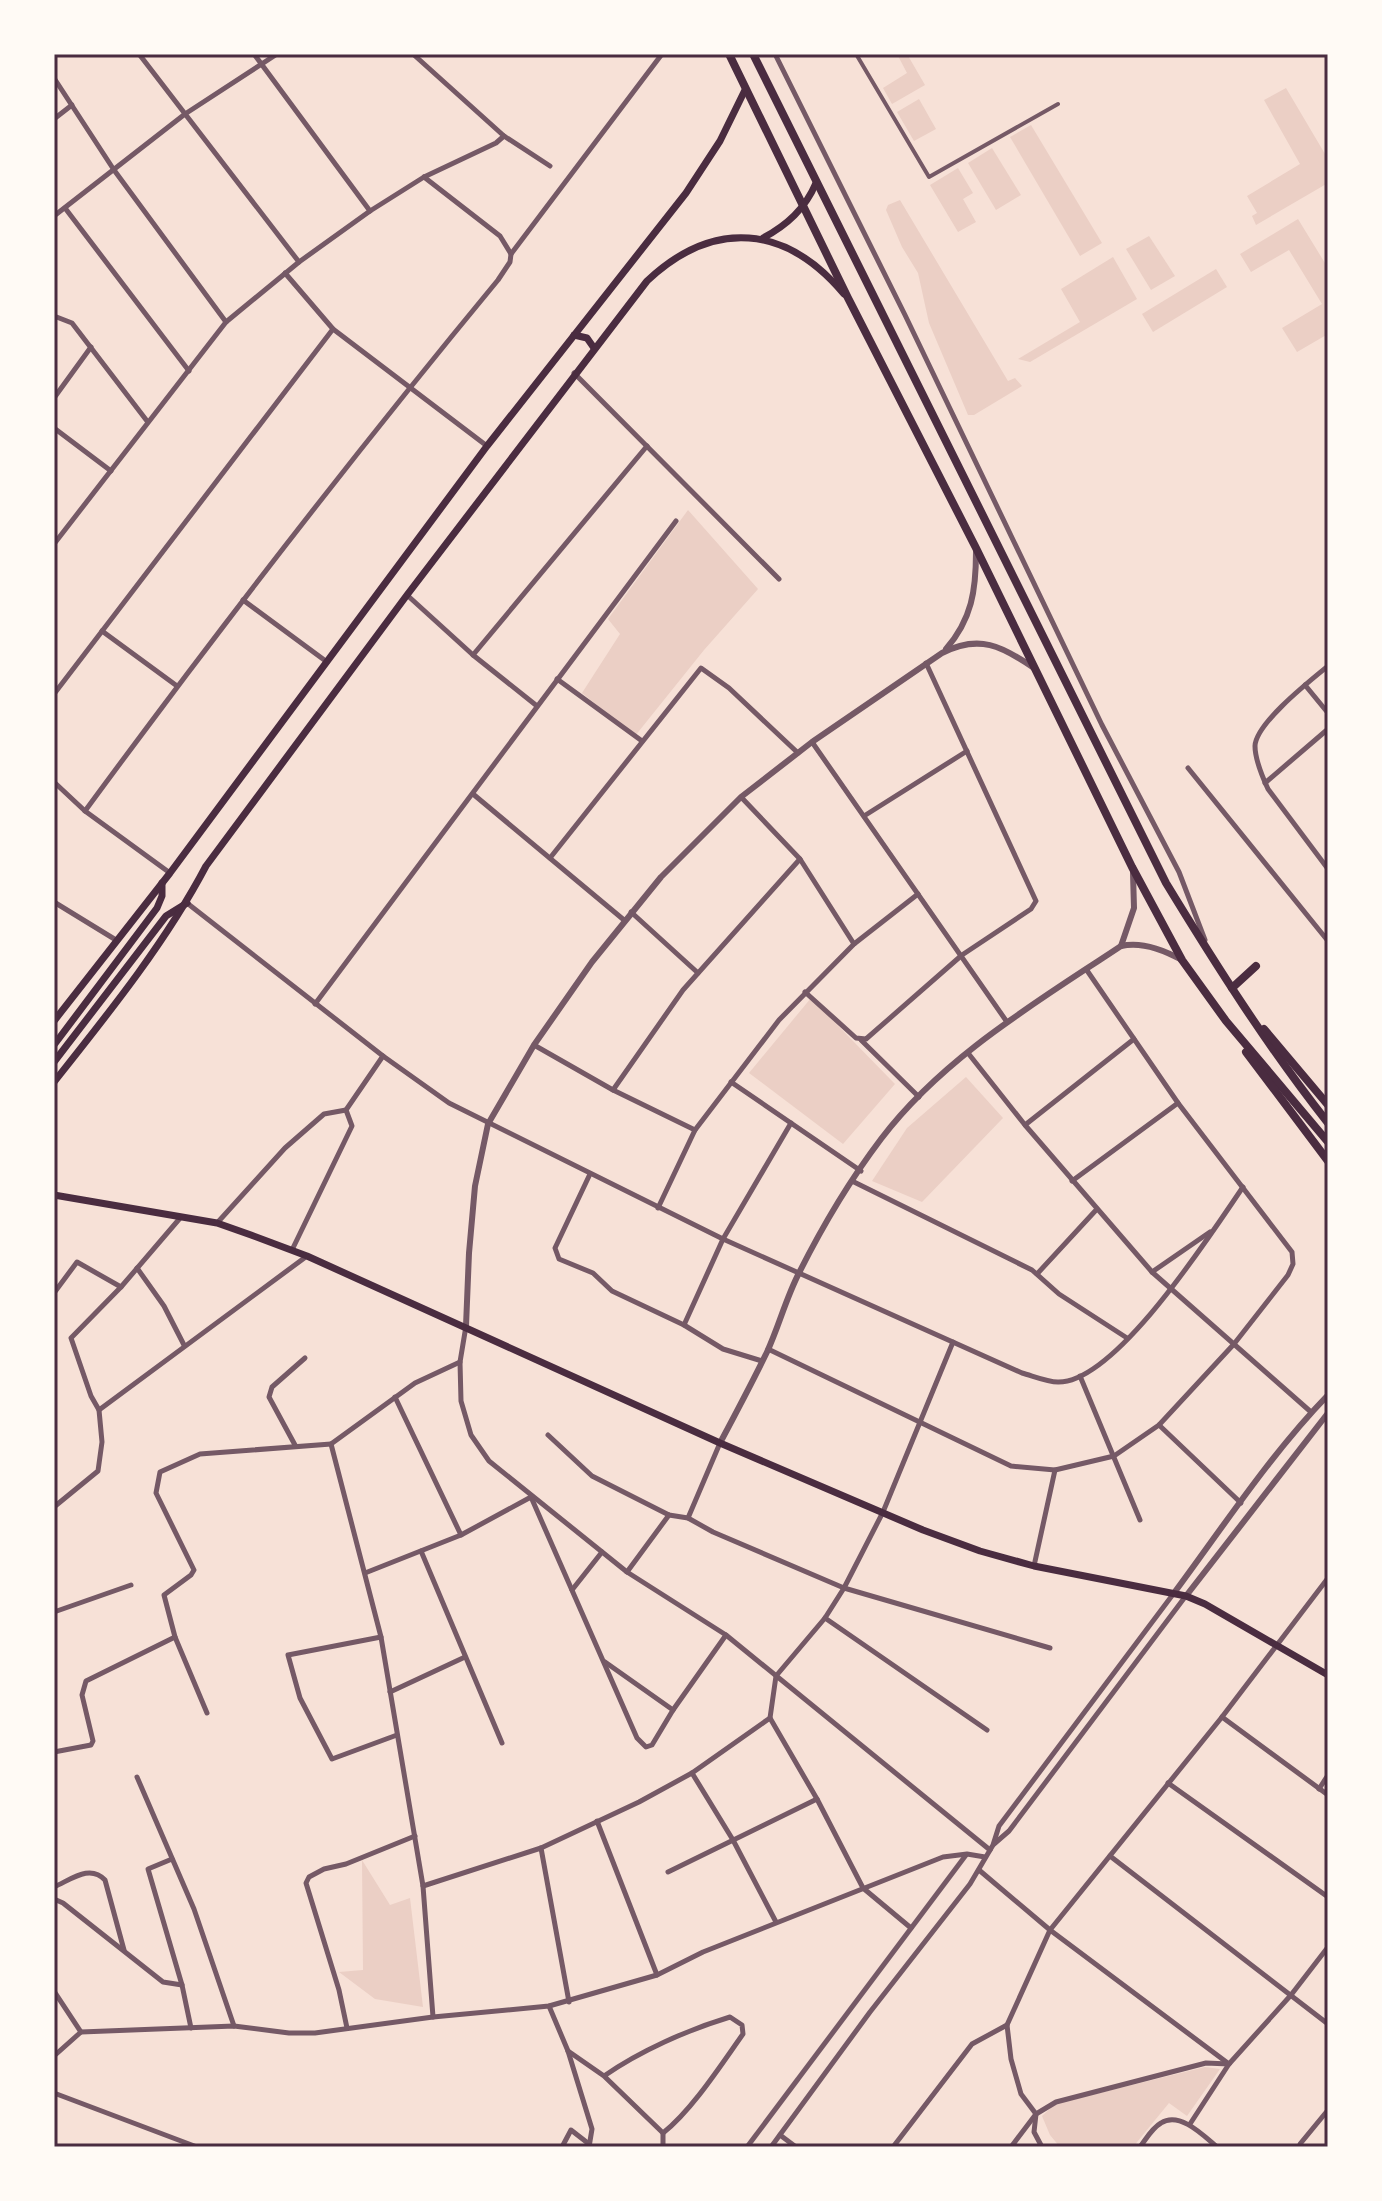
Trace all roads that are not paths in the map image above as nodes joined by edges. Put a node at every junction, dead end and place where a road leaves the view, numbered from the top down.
1 (139, 54) edge
2 (254, 54) edge
3 (277, 54) edge
4 (413, 54) edge
5 (662, 54) edge
6 (729, 54) edge
7 (753, 54) edge
8 (775, 54) edge
9 (856, 54) edge
10 (262, 64) junction
11 (54, 78) edge
12 (745, 90) junction
13 (1058, 104) dead end
14 (72, 105) junction
15 (185, 114) junction
16 (54, 119) edge
17 (504, 136) junction
18 (550, 166) dead end
19 (114, 170) junction
20 (424, 177) junction
21 (816, 183) junction
22 (803, 207) junction
23 (65, 208) junction
24 (370, 211) junction
25 (54, 216) edge
26 (763, 238) junction
27 (511, 254) junction
28 (299, 262) junction
29 (285, 273) junction
30 (848, 298) junction
31 (54, 316) edge
32 (226, 322) junction
33 (333, 329) junction
34 (574, 335) junction
35 (91, 347) junction
36 (594, 348) junction
37 (189, 371) junction
38 (574, 373) junction
39 (408, 388) junction
40 (54, 398) edge
41 (148, 421) junction
42 (54, 428) edge
43 (487, 446) junction
44 (647, 446) junction
45 (111, 471) junction
46 (676, 521) dead end
47 (54, 544) edge
48 (976, 548) junction
49 (779, 579) dead end
50 (407, 595) junction
51 (243, 600) junction
52 (102, 631) junction
53 (942, 653) junction
54 (473, 655) junction
55 (327, 662) junction
56 (926, 663) junction
57 (1328, 666) edge
58 (1034, 668) junction
59 (557, 679) junction
60 (1305, 685) junction
61 (177, 686) junction
62 (54, 694) edge
63 (537, 706) junction
64 (1328, 713) edge
65 (1328, 729) edge
66 (642, 741) junction
67 (812, 742) junction
68 (967, 751) junction
69 (798, 753) junction
70 (1188, 768) dead end
71 (54, 782) edge
72 (1265, 783) junction
73 (473, 794) junction
74 (741, 797) junction
75 (85, 811) junction
76 (864, 816) junction
77 (550, 858) junction
78 (800, 859) junction
79 (1132, 867) junction
80 (1328, 869) edge
81 (170, 873) junction
82 (162, 883) junction
83 (918, 894) junction
84 (54, 902) edge
85 (187, 903) junction
86 (631, 912) junction
87 (624, 920) junction
88 (116, 940) junction
89 (1328, 941) edge
90 (854, 944) junction
91 (1121, 946) junction
92 (962, 955) junction
93 (1211, 956) junction
94 (1182, 960) junction
95 (1256, 966) dead end
96 (1086, 969) junction
97 (698, 973) junction
98 (1232, 988) junction
99 (805, 992) junction
100 (315, 1004) junction
101 (1247, 1011) junction
102 (54, 1021) edge
103 (1226, 1021) junction
104 (1007, 1022) junction
105 (1134, 1039) junction
106 (861, 1040) junction
107 (54, 1045) edge
108 (534, 1045) junction
109 (968, 1053) junction
110 (383, 1056) junction
111 (54, 1062) edge
112 (54, 1082) edge
113 (731, 1082) junction
114 (613, 1090) junction
115 (919, 1097) junction
116 (1178, 1103) junction
117 (1328, 1105) edge
118 (346, 1110) junction
119 (791, 1123) junction
120 (1328, 1123) edge
121 (488, 1124) junction
122 (1025, 1125) junction
123 (695, 1130) junction
124 (1328, 1142) edge
125 (1328, 1161) edge
126 (861, 1171) junction
127 (590, 1174) junction
128 (852, 1181) junction
129 (1072, 1181) junction
130 (1243, 1187) junction
131 (54, 1195) edge
132 (658, 1208) junction
133 (1097, 1209) junction
134 (181, 1217) junction
135 (217, 1223) junction
136 (1214, 1229) junction
137 (723, 1239) junction
138 (292, 1250) junction
139 (307, 1256) junction
140 (137, 1268) junction
141 (1152, 1272) junction
142 (798, 1274) junction
143 (1037, 1274) junction
144 (121, 1287) junction
145 (1172, 1290) junction
146 (54, 1293) edge
147 (684, 1325) junction
148 (466, 1326) junction
149 (1127, 1338) junction
150 (953, 1342) junction
151 (1234, 1344) junction
152 (184, 1345) junction
153 (768, 1349) junction
154 (305, 1358) dead end
155 (762, 1361) junction
156 (460, 1362) junction
157 (1080, 1376) junction
158 (1328, 1395) edge
159 (395, 1397) junction
160 (99, 1410) junction
161 (1311, 1412) junction
162 (1328, 1413) edge
163 (922, 1423) junction
164 (1159, 1425) junction
165 (548, 1435) dead end
166 (720, 1443) junction
167 (331, 1444) junction
168 (295, 1445) junction
169 (1114, 1456) junction
170 (1055, 1470) junction
171 (531, 1497) junction
172 (1241, 1503) junction
173 (54, 1507) edge
174 (883, 1512) junction
175 (669, 1515) junction
176 (688, 1518) junction
177 (1140, 1520) dead end
178 (461, 1535) junction
179 (421, 1551) junction
180 (602, 1552) junction
181 (1034, 1566) junction
182 (627, 1572) junction
183 (365, 1573) junction
184 (1327, 1580) edge
185 (131, 1585) dead end
186 (844, 1588) junction
187 (572, 1590) junction
188 (1174, 1593) junction
189 (1186, 1596) junction
190 (54, 1612) edge
191 (825, 1618) junction
192 (726, 1635) junction
193 (175, 1637) junction
194 (381, 1637) junction
195 (1275, 1646) junction
196 (1050, 1648) dead end
197 (466, 1657) junction
198 (603, 1660) junction
199 (1328, 1675) edge
200 (776, 1676) junction
201 (390, 1692) junction
202 (673, 1710) junction
203 (207, 1713) dead end
204 (1222, 1717) junction
205 (770, 1718) junction
206 (987, 1730) dead end
207 (397, 1735) junction
208 (502, 1743) dead end
209 (54, 1752) edge
210 (692, 1773) junction
211 (1328, 1775) edge
212 (137, 1777) dead end
213 (1168, 1783) junction
214 (1319, 1789) junction
215 (1328, 1795) edge
216 (817, 1799) junction
217 (597, 1821) junction
218 (415, 1836) junction
219 (733, 1840) junction
220 (991, 1847) junction
221 (541, 1848) junction
222 (967, 1854) junction
223 (1110, 1856) junction
224 (985, 1857) junction
225 (172, 1859) junction
226 (979, 1870) junction
227 (668, 1872) dead end
228 (423, 1886) junction
229 (54, 1887) edge
230 (863, 1888) junction
231 (1328, 1897) edge
232 (54, 1899) edge
233 (776, 1922) junction
234 (911, 1928) junction
235 (1050, 1930) junction
236 (1328, 1947) edge
237 (124, 1952) junction
238 (657, 1975) junction
239 (182, 1985) junction
240 (54, 1991) edge
241 (1291, 1995) junction
242 (569, 2002) junction
243 (549, 2006) junction
244 (433, 2017) junction
245 (1328, 2024) edge
246 (1007, 2025) junction
247 (234, 2026) junction
248 (347, 2028) junction
249 (191, 2029) junction
250 (81, 2032) junction
251 (568, 2051) junction
252 (54, 2056) edge
253 (1229, 2064) junction
254 (604, 2076) junction
255 (54, 2093) edge
256 (1328, 2110) edge
257 (1036, 2114) junction
258 (1190, 2124) junction
259 (663, 2133) junction
260 (780, 2135) junction
261 (1300, 2144) dead end
262 (589, 2145) edge
263 (197, 2147) edge
264 (562, 2147) edge
265 (663, 2147) edge
266 (747, 2147) edge
267 (771, 2147) edge
268 (796, 2147) edge
269 (893, 2147) edge
270 (1011, 2147) edge
271 (1042, 2147) edge
272 (1140, 2147) edge
273 (1217, 2147) edge

1 - 15 street
2 - 10 street
3 - 10 street
4 - 17 street
5 - 27 street
6 - 12 main road
7 - 21 main road
8 - 93 street
9 - 13 street
10 - 15 street
10 - 24 street
11 - 14 street
12 - 22 main road
12 - 34 main road
14 - 16 street
14 - 19 street
15 - 19 street
15 - 28 street
17 - 18 street
17 - 20 street
19 - 23 street
19 - 32 street
20 - 24 street
20 - 27 street
21 - 22 main road
21 - 93 main road
22 - 26 main road
22 - 30 main road
23 - 25 street
23 - 37 street
24 - 28 street
26 - 30 main road
26 - 36 main road
27 - 39 street
28 - 29 street
29 - 32 street
29 - 33 street
30 - 48 main road
31 - 35 street
32 - 37 street
33 - 39 street
33 - 52 street
34 - 36 main road
34 - 43 main road
35 - 40 street
35 - 41 street
36 - 38 main road
37 - 41 street
38 - 44 street
38 - 50 main road
39 - 43 street
39 - 51 street
41 - 45 street
42 - 45 street
43 - 55 main road
44 - 49 street
44 - 54 street
45 - 47 street
46 - 59 street
48 - 53 street
48 - 58 main road
50 - 54 street
50 - 85 main road
51 - 55 street
51 - 61 street
52 - 61 street
52 - 62 street
53 - 56 street
53 - 58 street
54 - 63 street
55 - 81 main road
56 - 67 street
56 - 68 street
57 - 60 street
58 - 79 main road
59 - 63 street
59 - 66 street
60 - 64 street
60 - 72 street
61 - 75 street
63 - 73 street
65 - 72 street
66 - 69 street
66 - 77 street
67 - 69 street
67 - 76 street
68 - 76 street
68 - 92 street
69 - 74 street
70 - 89 street
71 - 75 street
72 - 80 street
73 - 77 street
73 - 100 street
74 - 78 street
74 - 86 street
75 - 81 street
76 - 83 street
77 - 87 street
78 - 90 street
78 - 97 street
79 - 91 street
79 - 94 main road
81 - 82 main road
82 - 88 main road
82 - 107 main road
83 - 90 street
83 - 92 street
84 - 88 street
85 - 100 street
85 - 111 main road
85 - 112 main road
86 - 87 street
86 - 97 street
87 - 108 street
88 - 102 main road
90 - 99 street
91 - 94 street
91 - 96 street
92 - 104 street
92 - 106 street
93 - 98 main road
94 - 103 main road
95 - 98 main road
96 - 104 street
96 - 105 street
97 - 114 street
98 - 101 main road
99 - 106 street
99 - 113 street
100 - 110 street
101 - 117 main road
101 - 120 main road
103 - 124 main road
103 - 125 main road
104 - 109 street
105 - 116 street
105 - 122 street
106 - 115 street
108 - 114 street
108 - 121 street
109 - 115 street
109 - 122 street
110 - 118 street
110 - 121 street
113 - 119 street
113 - 123 street
114 - 123 street
115 - 126 street
116 - 129 street
116 - 130 street
118 - 135 street
118 - 138 street
119 - 126 street
119 - 137 street
121 - 127 street
121 - 148 street
122 - 129 street
123 - 132 street
126 - 128 street
127 - 132 street
127 - 147 street
128 - 142 street
128 - 143 street
129 - 133 street
130 - 136 street
130 - 151 street
131 - 134 main road
132 - 137 street
133 - 141 street
133 - 143 street
134 - 135 main road
134 - 140 street
135 - 138 main road
136 - 141 street
136 - 145 street
137 - 142 street
137 - 147 street
138 - 139 main road
139 - 148 main road
139 - 152 street
140 - 144 street
140 - 152 street
141 - 145 street
142 - 150 street
142 - 153 street
143 - 149 street
144 - 146 street
144 - 160 street
145 - 149 street
145 - 151 street
147 - 155 street
148 - 156 street
148 - 166 main road
149 - 157 street
150 - 157 street
150 - 163 street
151 - 161 street
151 - 164 street
152 - 160 street
153 - 155 street
153 - 163 street
154 - 168 street
155 - 166 street
156 - 159 street
156 - 171 street
157 - 169 street
158 - 161 street
159 - 167 street
159 - 178 street
160 - 173 street
161 - 172 street
162 - 189 street
163 - 170 street
163 - 174 street
164 - 169 street
164 - 172 street
165 - 175 street
166 - 174 main road
166 - 176 street
167 - 168 street
167 - 183 street
168 - 193 street
169 - 170 street
169 - 177 street
170 - 181 street
171 - 178 street
171 - 180 street
171 - 187 street
172 - 188 street
174 - 181 main road
174 - 186 street
175 - 176 street
175 - 182 street
176 - 186 street
178 - 179 street
179 - 183 street
179 - 197 street
180 - 182 street
180 - 187 street
181 - 188 main road
182 - 192 street
183 - 194 street
184 - 195 street
185 - 190 street
186 - 191 street
186 - 196 street
187 - 198 street
188 - 189 main road
188 - 220 street
189 - 195 main road
189 - 220 street
191 - 200 street
191 - 206 street
192 - 200 street
192 - 202 street
193 - 203 street
193 - 209 street
194 - 201 street
194 - 207 street
195 - 199 main road
195 - 204 street
197 - 201 street
197 - 208 street
198 - 202 street
198 - 202 street
200 - 205 street
200 - 220 street
201 - 207 street
204 - 213 street
204 - 214 street
205 - 210 street
205 - 216 street
207 - 218 street
210 - 217 street
210 - 219 street
211 - 214 street
212 - 225 street
213 - 223 street
213 - 231 street
214 - 215 street
216 - 219 street
216 - 230 street
217 - 221 street
217 - 238 street
218 - 228 street
218 - 248 street
219 - 227 street
219 - 233 street
220 - 224 street
221 - 228 street
221 - 242 street
222 - 224 street
222 - 230 street
222 - 234 street
223 - 235 street
223 - 241 street
224 - 226 street
225 - 239 street
225 - 247 street
226 - 235 street
226 - 260 street
228 - 244 street
229 - 237 street
230 - 233 street
230 - 234 street
232 - 237 street
233 - 238 street
234 - 266 street
235 - 246 street
235 - 253 street
236 - 241 street
237 - 239 street
238 - 242 street
239 - 249 street
240 - 250 street
241 - 245 street
241 - 253 street
242 - 243 street
243 - 244 street
243 - 251 street
244 - 248 street
246 - 257 street
246 - 269 street
247 - 248 street
247 - 249 street
249 - 250 street
250 - 252 street
251 - 254 street
251 - 262 street
253 - 257 street
253 - 258 street
254 - 259 street
254 - 259 street
255 - 263 street
256 - 261 street
257 - 270 street
257 - 271 street
258 - 272 street
258 - 273 street
259 - 265 street
260 - 267 street
260 - 268 street
262 - 264 street

